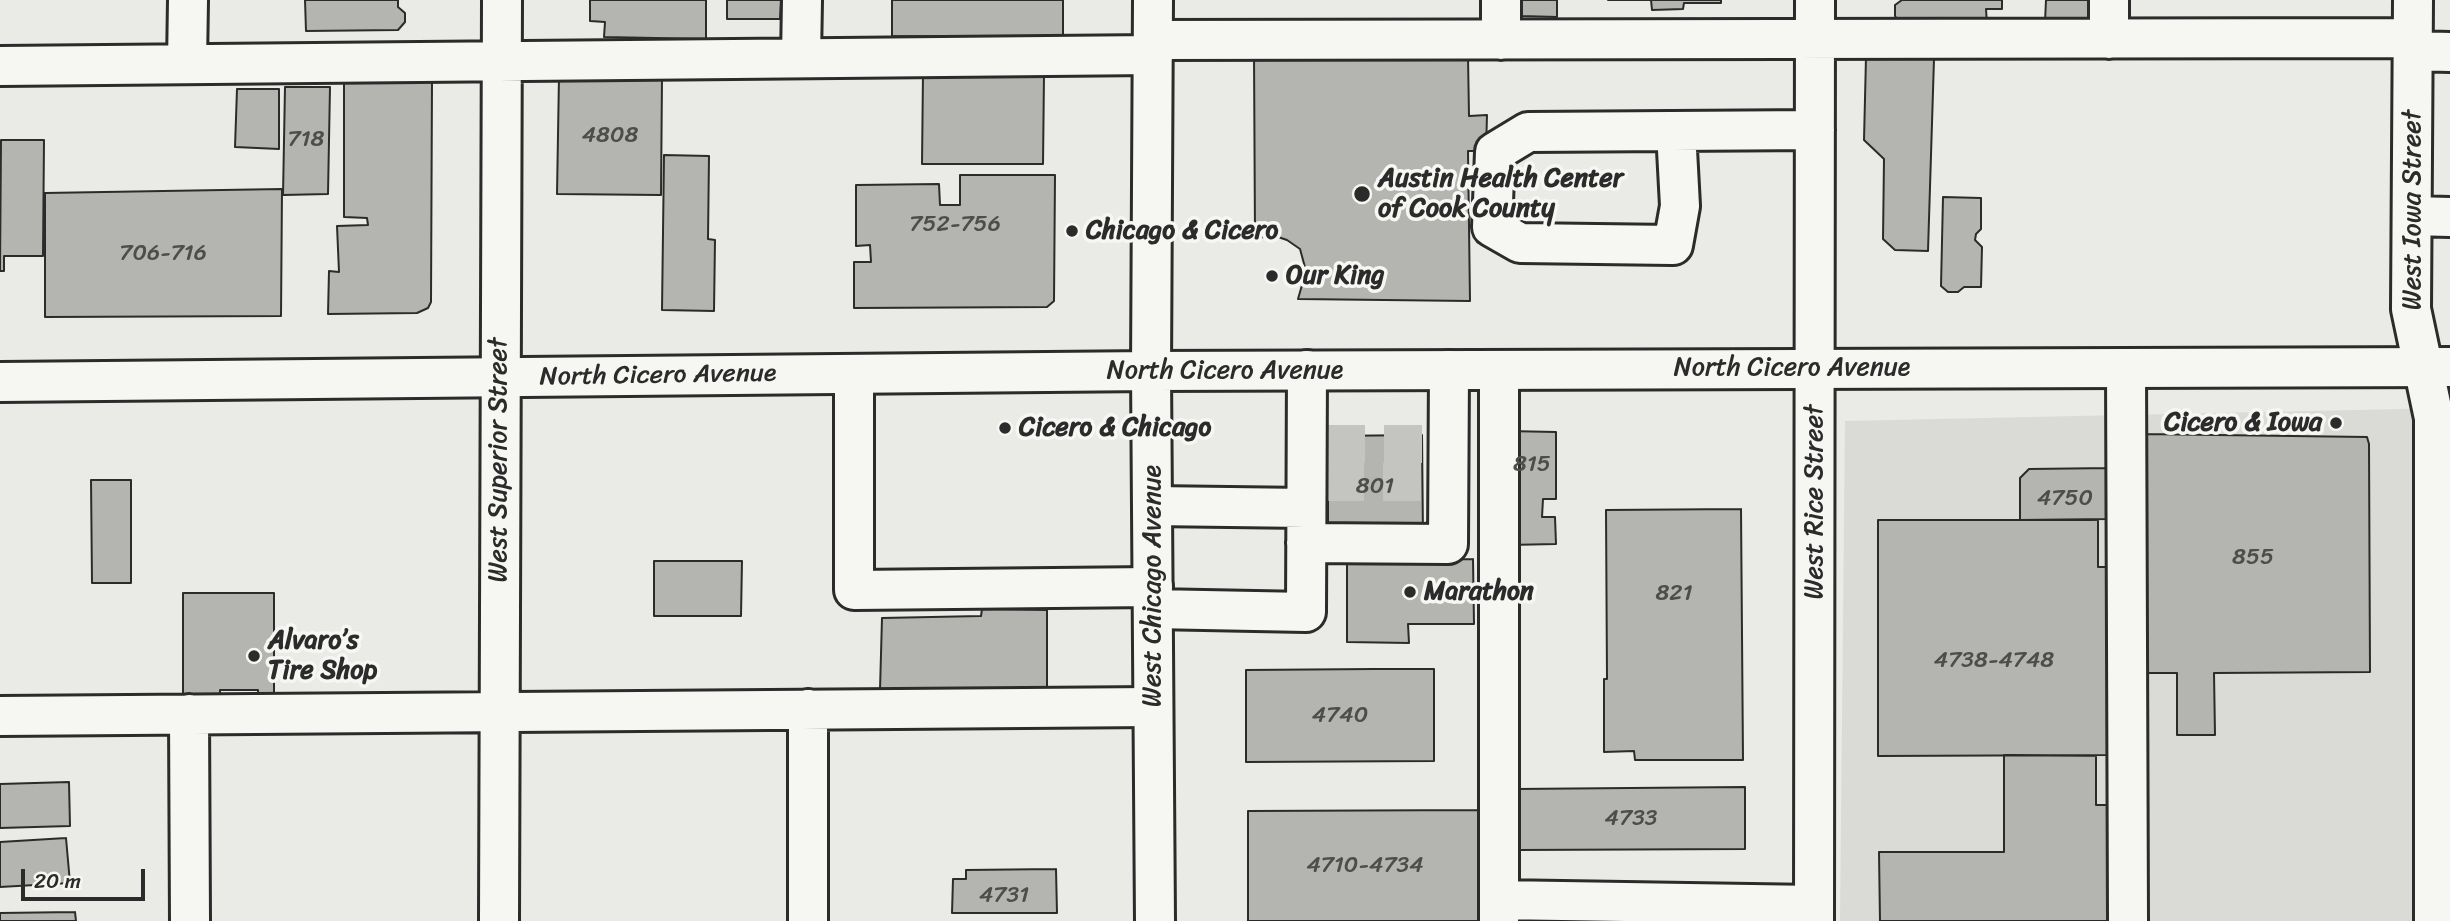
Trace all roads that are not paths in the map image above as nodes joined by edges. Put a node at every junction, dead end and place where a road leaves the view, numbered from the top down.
1 (188, 0) edge
2 (502, 0) edge
3 (802, 0) edge
4 (1153, 0) edge
5 (1501, 0) edge
6 (1815, 0) edge
7 (2109, 0) edge
8 (2413, 0) edge
9 (2109, 38) junction
10 (1815, 39) junction
11 (1501, 40) junction
12 (2413, 44) junction
13 (1153, 48) junction
14 (2450, 52) edge
15 (801, 58) junction
16 (501, 61) junction
17 (187, 64) junction
18 (0, 66) edge
19 (1815, 130) junction
20 (1676, 131) junction
21 (2412, 216) junction
22 (2450, 217) edge
23 (2438, 367) edge
24 (1815, 368) junction
25 (2126, 368) junction
26 (1499, 369) junction
27 (1307, 370) junction
28 (1449, 370) junction
29 (1151, 371) junction
30 (854, 374) junction
31 (499, 377) junction
32 (0, 382) edge
33 (1311, 504) junction
34 (1152, 506) junction
35 (1153, 598) junction
36 (2442, 677) edge
37 (1153, 707) junction
38 (808, 709) junction
39 (499, 712) junction
40 (189, 714) junction
41 (0, 716) edge
42 (1499, 911) edge
43 (1814, 913) edge
44 (190, 921) edge
45 (499, 921) edge
46 (808, 921) edge
47 (1155, 921) edge
48 (2128, 921) edge
49 (2434, 921) edge

1 - 17 main road
2 - 16 main road, West Superior Street
3 - 15 main road
4 - 13 main road, West Chicago Avenue
5 - 11 main road
6 - 10 main road, West Rice Street
7 - 9 main road
8 - 12 main road, West Iowa Street
9 - 10 main road
9 - 12 main road
10 - 11 main road
10 - 19 main road, West Rice Street
11 - 13 main road
12 - 14 main road
12 - 21 main road, West Iowa Street
13 - 15 main road
13 - 29 main road, West Chicago Avenue
15 - 16 main road
16 - 17 main road
16 - 31 main road, West Superior Street
17 - 18 main road
19 - 20 main road
19 - 24 main road, West Rice Street
20 - 20 main road
21 - 22 main road
21 - 23 main road, West Iowa Street
23 - 25 main road, North Cicero Avenue
23 - 36 main road, West Iowa Street
24 - 25 main road, North Cicero Avenue
24 - 26 main road, North Cicero Avenue
24 - 43 main road, West Rice Street
25 - 48 main road
26 - 28 main road, North Cicero Avenue
26 - 42 main road
27 - 28 main road, North Cicero Avenue
27 - 29 main road, North Cicero Avenue
27 - 33 main road
28 - 33 main road
29 - 30 main road, North Cicero Avenue
29 - 34 main road, West Chicago Avenue
30 - 31 main road, North Cicero Avenue
30 - 35 main road
31 - 32 main road, North Cicero Avenue
31 - 39 main road, West Superior Street
33 - 34 main road
33 - 35 main road
34 - 35 main road, West Chicago Avenue
35 - 37 main road, West Chicago Avenue
36 - 49 main road, West Iowa Street
37 - 38 main road
37 - 47 main road, West Chicago Avenue
38 - 39 main road
38 - 46 main road
39 - 40 main road
39 - 45 main road, West Superior Street
40 - 41 main road
40 - 44 main road
42 - 43 main road

